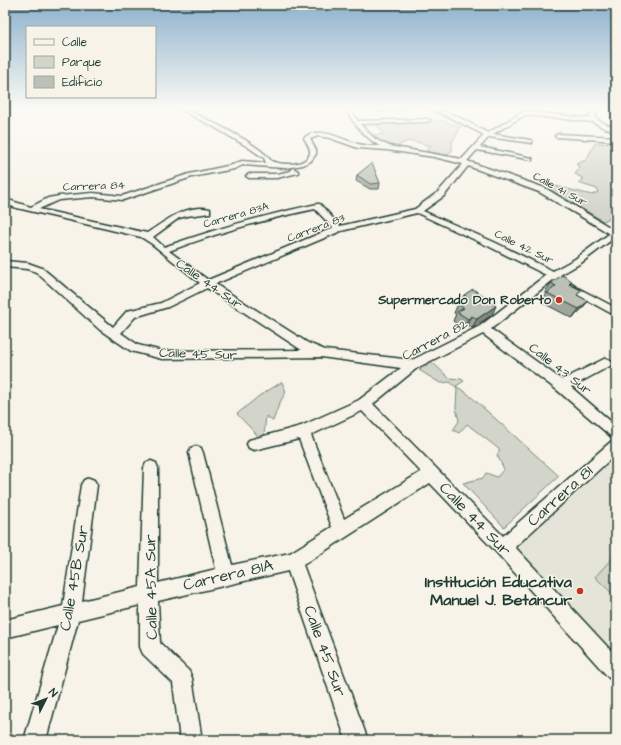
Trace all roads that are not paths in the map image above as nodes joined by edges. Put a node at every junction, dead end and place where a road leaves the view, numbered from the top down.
1 (245, 143) edge
2 (309, 143) edge
3 (347, 143) edge
4 (378, 143) edge
5 (480, 143) edge
6 (387, 148) junction
7 (475, 148) junction
8 (530, 160) dead end
9 (465, 162) junction
10 (278, 165) junction
11 (290, 166) junction
12 (249, 176) dead end
13 (5, 201) edge
14 (185, 206) dead end
15 (32, 209) junction
16 (207, 211) dead end
17 (418, 211) junction
18 (172, 219) junction
19 (338, 229) junction
20 (616, 234) edge
21 (147, 236) junction
22 (162, 250) junction
23 (5, 264) edge
24 (553, 275) junction
25 (207, 284) junction
26 (616, 312) edge
27 (484, 329) junction
28 (114, 333) junction
29 (324, 354) junction
30 (606, 363) dead end
31 (413, 365) junction
32 (561, 386) junction
33 (364, 404) junction
34 (303, 432) junction
35 (616, 434) edge
36 (254, 444) dead end
37 (616, 445) edge
38 (196, 453) dead end
39 (151, 468) dead end
40 (432, 474) junction
41 (89, 485) dead end
42 (341, 531) junction
43 (504, 547) junction
44 (293, 562) junction
45 (226, 575) junction
46 (149, 594) junction
47 (72, 613) junction
48 (5, 629) edge
49 (616, 671) edge
50 (35, 740) edge
51 (191, 740) edge
52 (357, 740) edge

1 - 10 street
2 - 11 street, Carrera 84
3 - 6 street, Carrera 84
4 - 6 street, Calle 41 Sur
5 - 7 street, Carrera 83
6 - 9 street, Calle 41 Sur
7 - 8 street
7 - 9 street, Carrera 83
9 - 17 street, Carrera 83
9 - 20 street, Calle 41 Sur
10 - 11 street, Carrera 84
10 - 15 street, Carrera 84
11 - 12 street
13 - 15 street, Calle 44 Sur
14 - 18 street
15 - 21 street, Calle 44 Sur
16 - 18 street
17 - 19 street, Carrera 83
17 - 24 street, Calle 42 Sur
18 - 21 street
19 - 22 street, Carrera 83A
19 - 25 street, Carrera 83
20 - 24 street, Carrera 82
21 - 22 street, Calle 44 Sur
22 - 25 street, Calle 44 Sur
23 - 28 street, Calle 45 Sur
24 - 26 street, Calle 42 Sur
24 - 27 street, Carrera 82
25 - 28 street, Carrera 83
25 - 29 street, Calle 44 Sur
27 - 31 street, Carrera 82
27 - 32 street, Calle 43 Sur
28 - 29 street, Calle 45 Sur
29 - 31 street, Calle 44 Sur
30 - 32 street
31 - 33 street, Carrera 82
32 - 35 street, Calle 43 Sur
33 - 34 street, Carrera 82
33 - 40 street, Calle 44 Sur
34 - 36 street, Carrera 82
34 - 42 street
37 - 43 street, Carrera 81
38 - 45 street
39 - 46 street, Calle 45A Sur
40 - 42 street, Carrera 81A
40 - 43 street, Calle 44 Sur
41 - 47 street, Calle 45B Sur
42 - 44 street, Carrera 81A
43 - 49 street, Calle 44 Sur
44 - 45 street, Carrera 81A
44 - 52 street, Calle 45 Sur
45 - 46 street, Carrera 81A
46 - 47 street, Carrera 81A
46 - 51 street, Calle 45A Sur
47 - 48 street, Carrera 81A
47 - 50 street, Calle 45B Sur

